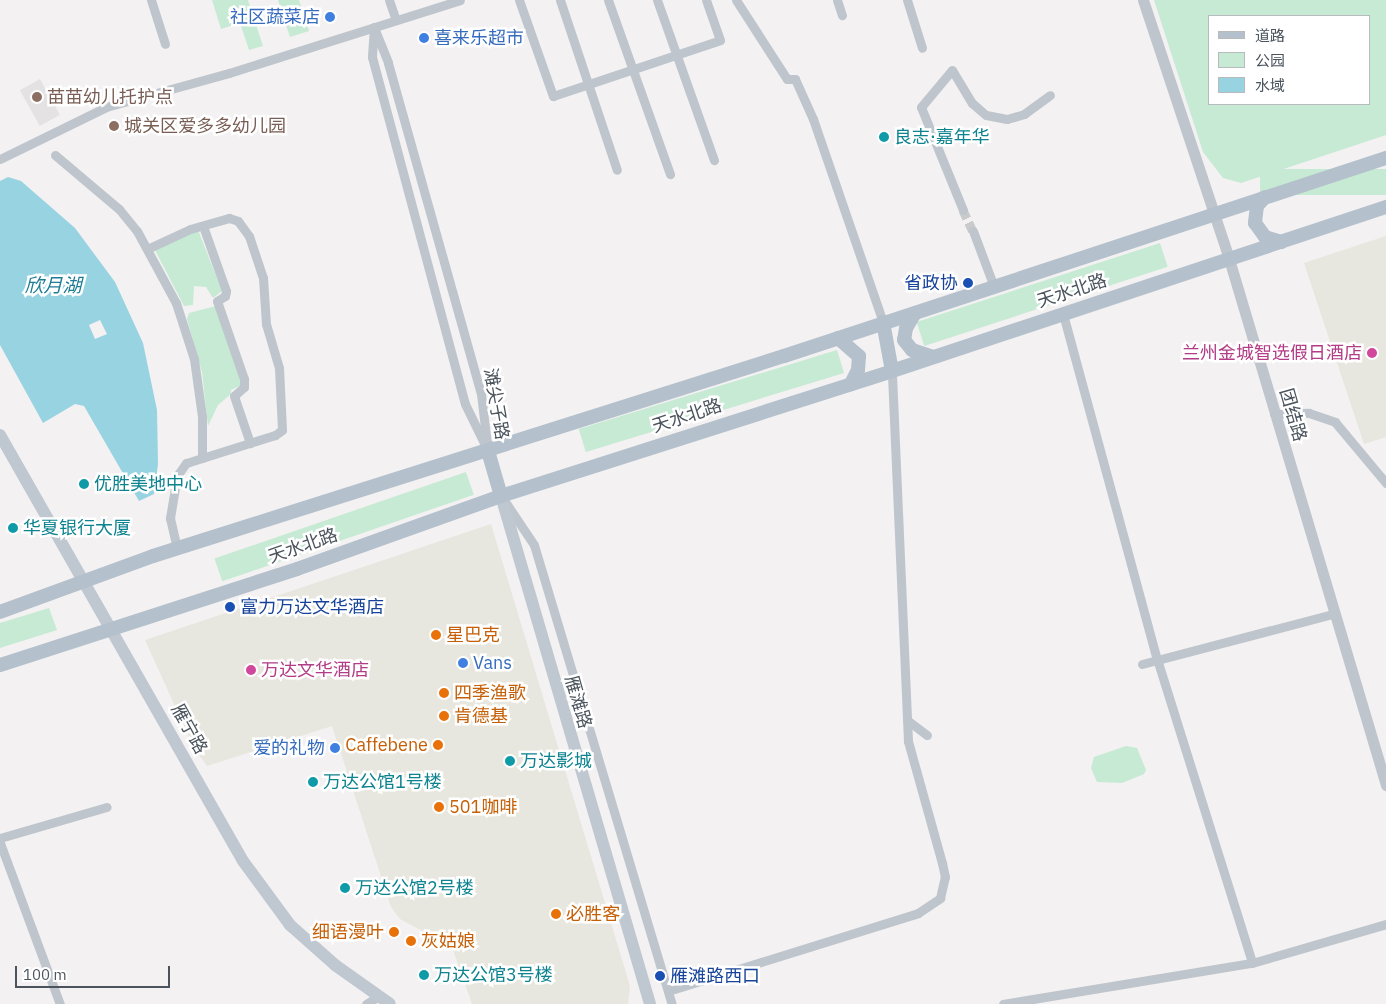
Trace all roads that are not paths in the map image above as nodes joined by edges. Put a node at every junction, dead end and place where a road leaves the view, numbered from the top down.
1 (151, 0) edge
2 (389, 0) edge
3 (460, 0) edge
4 (519, 0) edge
5 (560, 0) edge
6 (608, 0) edge
7 (657, 0) edge
8 (706, 0) edge
9 (736, 0) edge
10 (837, 0) edge
11 (907, 0) edge
12 (1143, 0) edge
13 (842, 15) dead end
14 (396, 20) junction
15 (374, 27) junction
16 (165, 44) dead end
17 (922, 48) dead end
18 (676, 55) junction
19 (633, 69) junction
20 (588, 84) junction
21 (1050, 94) dead end
22 (55, 154) dead end
23 (1386, 158) edge
24 (0, 159) edge
25 (714, 160) dead end
26 (617, 170) dead end
27 (670, 174) dead end
28 (1265, 197) junction
29 (1386, 207) edge
30 (963, 210) tunnel mouth
31 (1214, 214) junction
32 (203, 226) junction
33 (972, 231) tunnel mouth
34 (1281, 242) junction
35 (147, 249) junction
36 (1229, 259) junction
37 (994, 287) junction
38 (915, 313) junction
39 (1063, 314) junction
40 (883, 322) junction
41 (838, 338) junction
42 (933, 357) junction
43 (892, 371) junction
44 (851, 384) junction
45 (1274, 414) junction
46 (0, 435) edge
47 (250, 443) junction
48 (488, 451) junction
49 (202, 458) junction
50 (1386, 483) edge
51 (501, 496) junction
52 (177, 548) junction
53 (87, 582) junction
54 (0, 612) edge
55 (1333, 614) junction
56 (111, 629) junction
57 (1157, 659) junction
58 (1142, 664) dead end
59 (0, 665) edge
60 (907, 720) junction
61 (927, 735) dead end
62 (1386, 785) edge
63 (107, 807) dead end
64 (0, 838) edge
65 (0, 843) edge
66 (1386, 924) edge
67 (1252, 963) junction
68 (668, 991) junction
69 (372, 1001) edge
70 (60, 1004) edge
71 (390, 1004) edge
72 (650, 1004) edge
73 (672, 1004) edge
74 (1003, 1004) edge

1 - 16 street
2 - 14 street
3 - 14 street
4 - 20 street
5 - 20 street
6 - 19 street
7 - 18 street
8 - 18 street
9 - 40 street
10 - 13 street
11 - 17 street
12 - 31 street, 团结路
14 - 15 street
15 - 24 street
15 - 48 street, 滩尖子路
15 - 48 street, 滩尖子路
18 - 19 street
18 - 25 street
19 - 20 street
19 - 27 street
20 - 26 street
21 - 30 street
22 - 35 street
23 - 28 main road, 天水北路
28 - 31 main road, 天水北路
28 - 34 main road
29 - 34 main road, 天水北路
31 - 36 street, 团结路
31 - 37 main road, 天水北路
32 - 35 street
32 - 47 street
32 - 47 street
33 - 37 street
34 - 36 main road, 天水北路
35 - 49 street
36 - 39 main road, 天水北路
36 - 45 street, 团结路
37 - 38 main road, 天水北路
38 - 40 main road, 天水北路
38 - 42 main road
39 - 42 main road, 天水北路
39 - 57 street
40 - 41 main road, 天水北路
40 - 43 main road
41 - 44 main road
41 - 48 main road, 天水北路
42 - 43 main road, 天水北路
43 - 44 main road, 天水北路
43 - 60 street
44 - 51 main road, 天水北路
45 - 50 street
45 - 55 street, 团结路
46 - 53 main road, 雁宁路
47 - 49 street
48 - 51 main road
48 - 52 main road, 天水北路
49 - 52 street
51 - 56 main road, 天水北路
51 - 68 street
51 - 72 main road, 雁滩路
52 - 53 main road, 天水北路
53 - 54 main road, 天水北路
53 - 56 main road, 雁宁路
55 - 57 street
55 - 62 street, 团结路
56 - 59 main road, 天水北路
56 - 69 main road, 雁宁路
57 - 58 street
57 - 67 street
60 - 61 street
60 - 68 street
63 - 64 street
65 - 70 street
66 - 67 street
67 - 74 street
68 - 73 street
69 - 71 main road, 雁宁路

